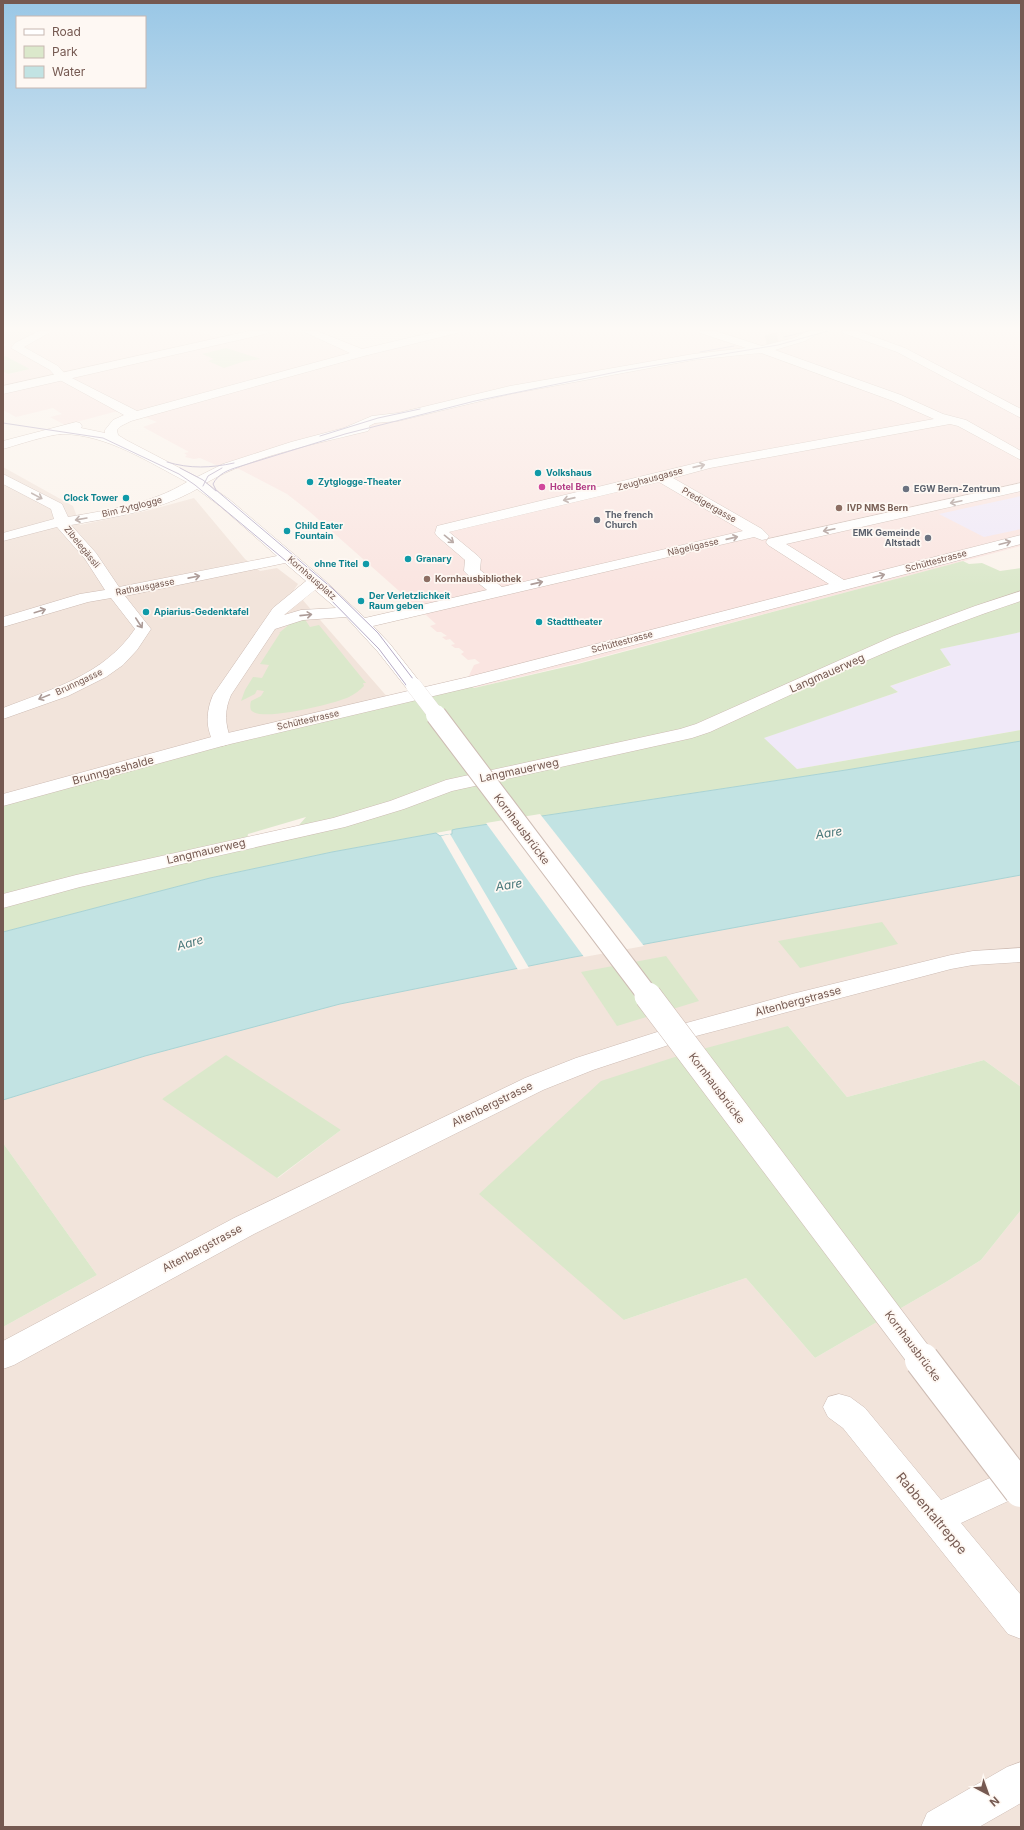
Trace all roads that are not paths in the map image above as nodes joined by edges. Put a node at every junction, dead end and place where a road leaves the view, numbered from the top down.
1 (134, 416) edge
2 (135, 416) edge
3 (400, 416) edge
4 (938, 416) edge
5 (950, 420) junction
6 (62, 430) junction
7 (121, 442) junction
8 (3, 444) edge
9 (1021, 456) edge
10 (661, 477) junction
11 (3, 478) edge
12 (198, 483) junction
13 (1021, 488) edge
14 (63, 522) junction
15 (757, 532) junction
16 (3, 537) edge
17 (1021, 539) edge
18 (772, 542) junction
19 (289, 558) junction
20 (316, 581) junction
21 (841, 585) junction
22 (115, 592) junction
23 (499, 592) junction
24 (1021, 596) edge
25 (350, 612) junction
26 (3, 622) edge
27 (362, 624) junction
28 (269, 626) junction
29 (414, 686) joint
30 (3, 714) edge
31 (222, 740) junction
32 (3, 800) edge
33 (3, 901) edge
34 (1020, 951) edge
35 (3, 1356) edge
36 (839, 1407) dead end
37 (1021, 1479) edge
38 (1021, 1490) edge
39 (937, 1518) junction
40 (1021, 1622) edge
41 (1021, 1781) edge
42 (941, 1827) edge

1 - 6 street
2 - 7 street
3 - 12 street, Bim Zytglogge
4 - 5 street
5 - 9 street
10 -> 5 street, Zeughausgasse
6 - 7 street, Kornhausplatz
6 - 8 street
7 - 12 street, Kornhausplatz
10 - 15 street, Predigergasse
10 -> 23 street, Zeughausgasse
11 -> 14 street, Zibelegässli
12 -> 14 street, Bim Zytglogge
12 - 19 street, Kornhausplatz
13 -> 18 street
14 - 16 street, Bim Zytglogge
14 - 22 street, Zibelegässli
15 - 18 street
23 -> 15 street, Nägeligasse
21 -> 17 street, Schüttestrasse
18 - 21 street
19 - 20 street, Kornhausplatz
22 -> 19 street, Rathausgasse
20 - 25 street, Kornhausplatz
20 - 28 street
21 - 31 street, Schüttestrasse
26 -> 22 street, Rathausgasse
22 -> 30 street, Brunngasse
23 - 27 street, Nägeligasse
24 - 33 street, Langmauerweg
25 - 27 street, Kornhausplatz
28 -> 25 street
27 - 29 street, Kornhausplatz
28 - 31 street
29 - 38 street, Kornhausbrücke, bridge
31 - 32 street, Brunngasshalde
34 - 35 street, Altenbergstrasse
36 - 39 street, Rabbentaltreppe
37 - 39 street
39 - 40 street, Rabbentaltreppe
41 - 42 street

